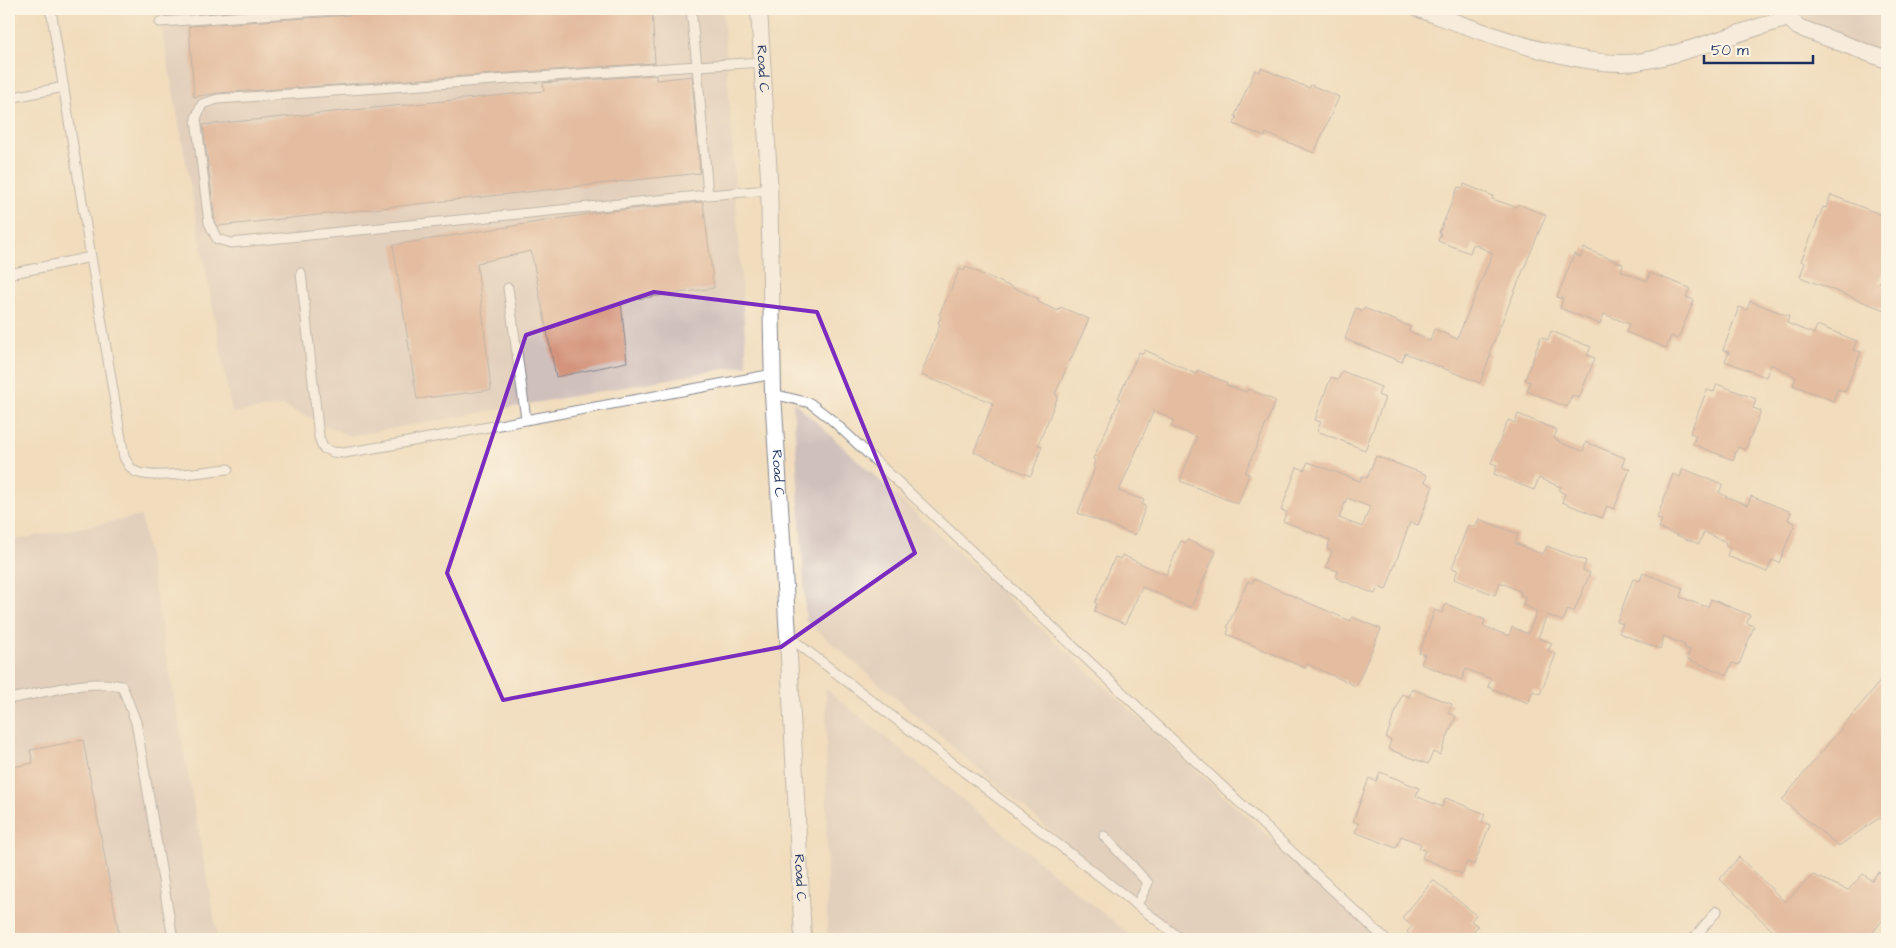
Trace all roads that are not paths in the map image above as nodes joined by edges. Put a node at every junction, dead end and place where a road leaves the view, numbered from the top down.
1 (49, 9) edge
2 (350, 9) edge
3 (691, 9) edge
4 (759, 9) edge
5 (1418, 9) edge
6 (1788, 13) edge
7 (160, 22) dead end
8 (1887, 60) edge
9 (763, 62) junction
10 (697, 66) junction
11 (64, 87) junction
12 (9, 98) edge
13 (769, 190) junction
14 (708, 195) junction
15 (91, 257) junction
16 (301, 273) dead end
17 (9, 274) edge
18 (508, 288) dead end
19 (773, 374) junction
20 (773, 394) junction
21 (526, 419) junction
22 (228, 469) dead end
23 (788, 636) junction
24 (9, 699) edge
25 (1104, 836) dead end
26 (1137, 905) junction
27 (1717, 911) dead end
28 (173, 939) edge
29 (803, 939) edge
30 (1181, 939) edge
31 (1386, 939) edge
32 (1693, 939) edge

1 - 11 lane
2 - 7 lane
3 - 10 lane
4 - 9 street, Road C
5 - 6 street
6 - 8 street
9 - 10 lane
9 - 13 street, Road C
10 - 14 lane
10 - 14 lane
11 - 12 lane
11 - 15 lane
13 - 14 lane
13 - 19 street, Road C
15 - 17 lane
15 - 22 lane
16 - 21 lane
18 - 21 lane
19 - 20 street, Road C
19 - 21 lane
20 - 23 street, Road C
20 - 31 lane
23 - 26 lane
23 - 29 street, Road C
24 - 28 lane
25 - 26 lane
26 - 30 lane
27 - 32 lane

